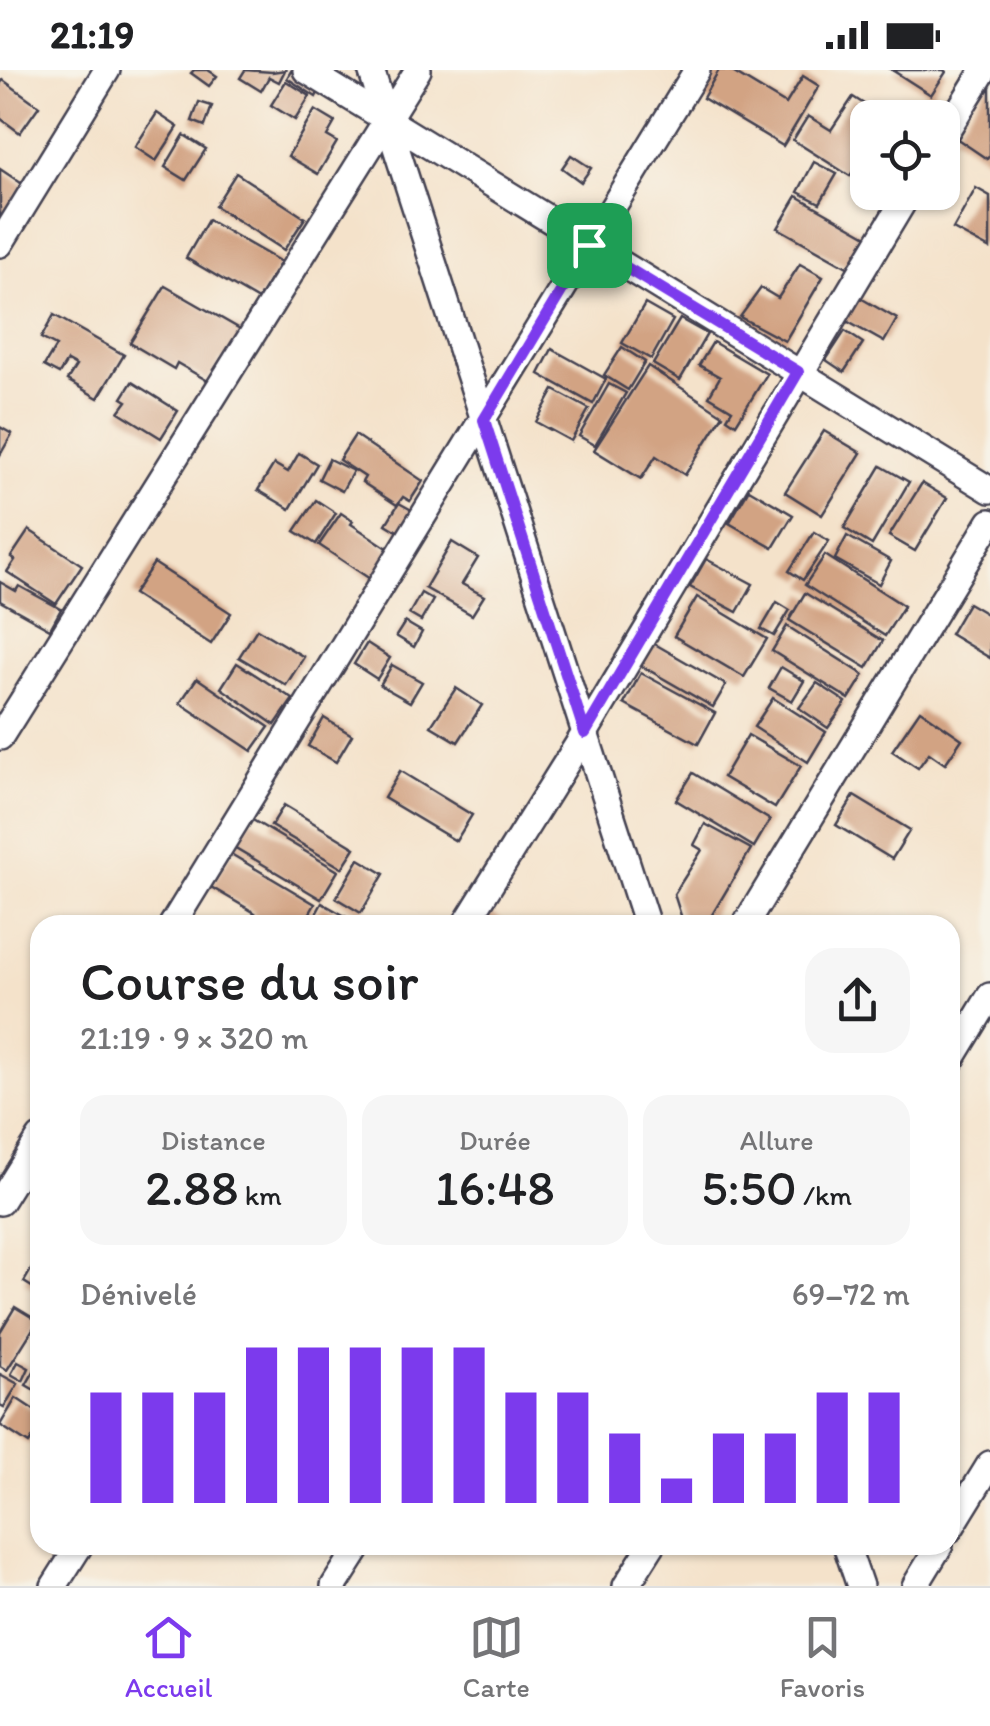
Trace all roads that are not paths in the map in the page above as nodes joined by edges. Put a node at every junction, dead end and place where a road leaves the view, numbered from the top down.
1 (107, 70) edge
2 (306, 70) edge
3 (371, 70) edge
4 (418, 70) edge
5 (697, 70) edge
6 (984, 70) edge
7 (960, 109) edge
8 (388, 120) junction
9 (898, 210) edge
10 (0, 244) edge
11 (589, 245) junction
12 (798, 372) junction
13 (484, 420) junction
14 (990, 490) edge
15 (990, 522) edge
16 (585, 733) junction
17 (0, 738) edge
18 (178, 915) edge
19 (471, 915) edge
20 (644, 915) edge
21 (751, 915) edge
22 (990, 996) edge
23 (960, 1046) edge
24 (30, 1154) edge
25 (0, 1202) edge
26 (990, 1464) edge
27 (960, 1513) edge
28 (74, 1555) edge
29 (354, 1555) edge
30 (646, 1555) edge
31 (849, 1555) edge
32 (934, 1555) edge
33 (54, 1586) edge
34 (334, 1586) edge
35 (626, 1586) edge
36 (860, 1586) edge
37 (916, 1586) edge

1 - 10 street
2 - 8 street
3 - 8 street
4 - 8 street
5 - 11 street
6 - 7 street
8 - 11 street
8 - 13 street
8 - 17 street
9 - 12 street
11 - 12 street
11 - 13 street
12 - 14 street
12 - 16 street
13 - 16 street
13 - 18 street
15 - 21 street
16 - 19 street
16 - 20 street
22 - 23 street
24 - 25 street
26 - 27 street
28 - 33 street
29 - 34 street
30 - 35 street
31 - 36 street
32 - 37 street

